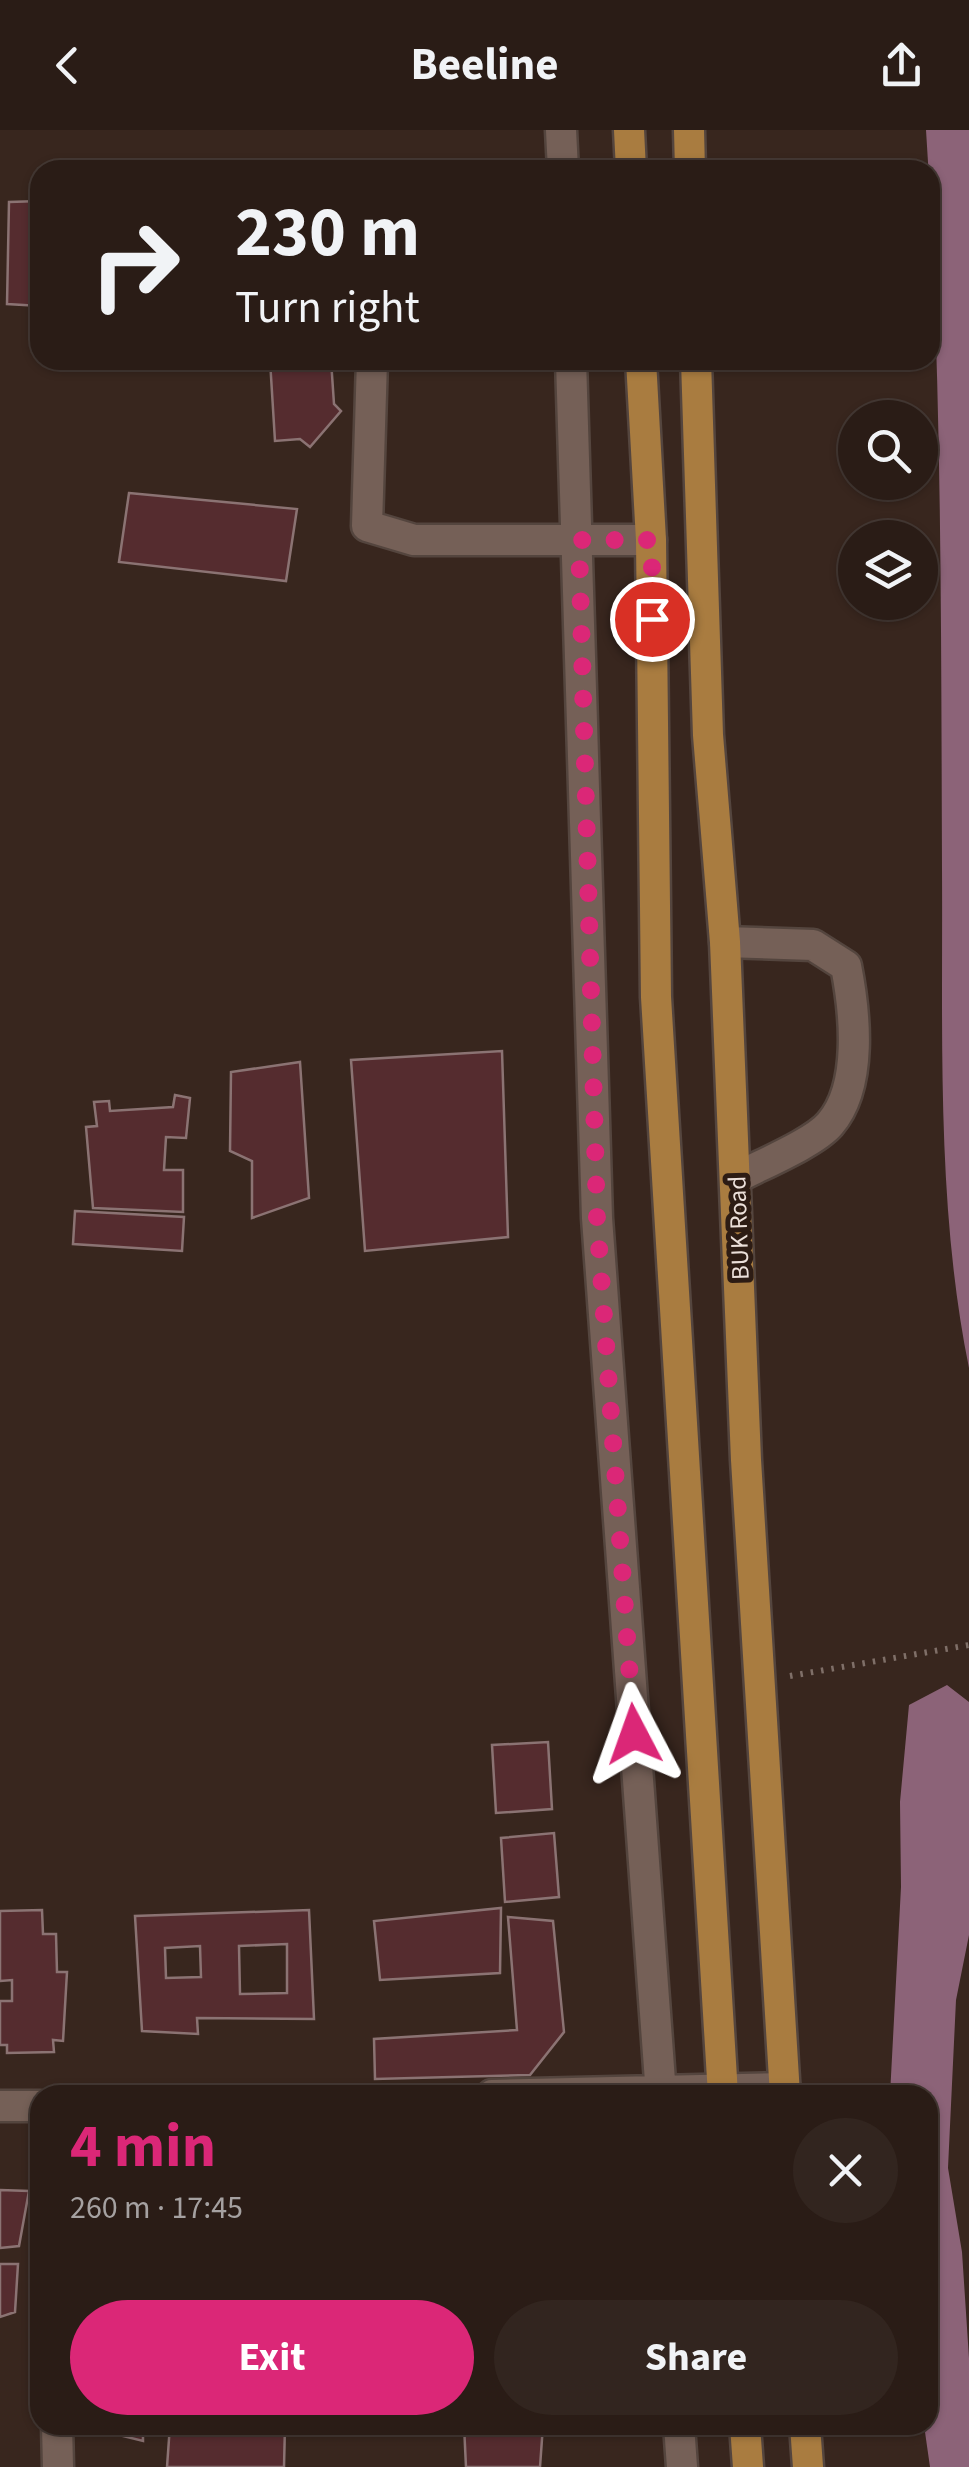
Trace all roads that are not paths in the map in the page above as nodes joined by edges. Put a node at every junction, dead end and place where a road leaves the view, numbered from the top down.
1 (562, 130) edge
2 (628, 130) edge
3 (688, 130) edge
4 (563, 160) edge
5 (630, 160) edge
6 (690, 160) edge
7 (372, 370) edge
8 (571, 370) edge
9 (643, 370) edge
10 (696, 370) edge
11 (579, 540) junction
12 (652, 540) junction
13 (725, 942) junction
14 (736, 1178) junction
15 (660, 2085) edge
16 (723, 2085) edge
17 (785, 2085) edge
18 (0, 2106) edge
19 (30, 2106) edge
20 (58, 2435) edge
21 (680, 2435) edge
22 (746, 2435) edge
23 (806, 2435) edge
24 (58, 2467) edge
25 (682, 2467) edge
26 (748, 2467) edge
27 (808, 2467) edge

1 - 4 street
2 - 5 main road
3 - 6 main road
7 - 11 street
8 - 11 street
9 - 12 main road
10 - 13 main road, BUK Road
11 - 12 street
11 - 15 street
12 - 16 main road
13 - 14 main road, BUK Road
13 - 14 street
14 - 17 main road, BUK Road
18 - 19 street
20 - 24 street
21 - 25 street
22 - 26 main road
23 - 27 main road

